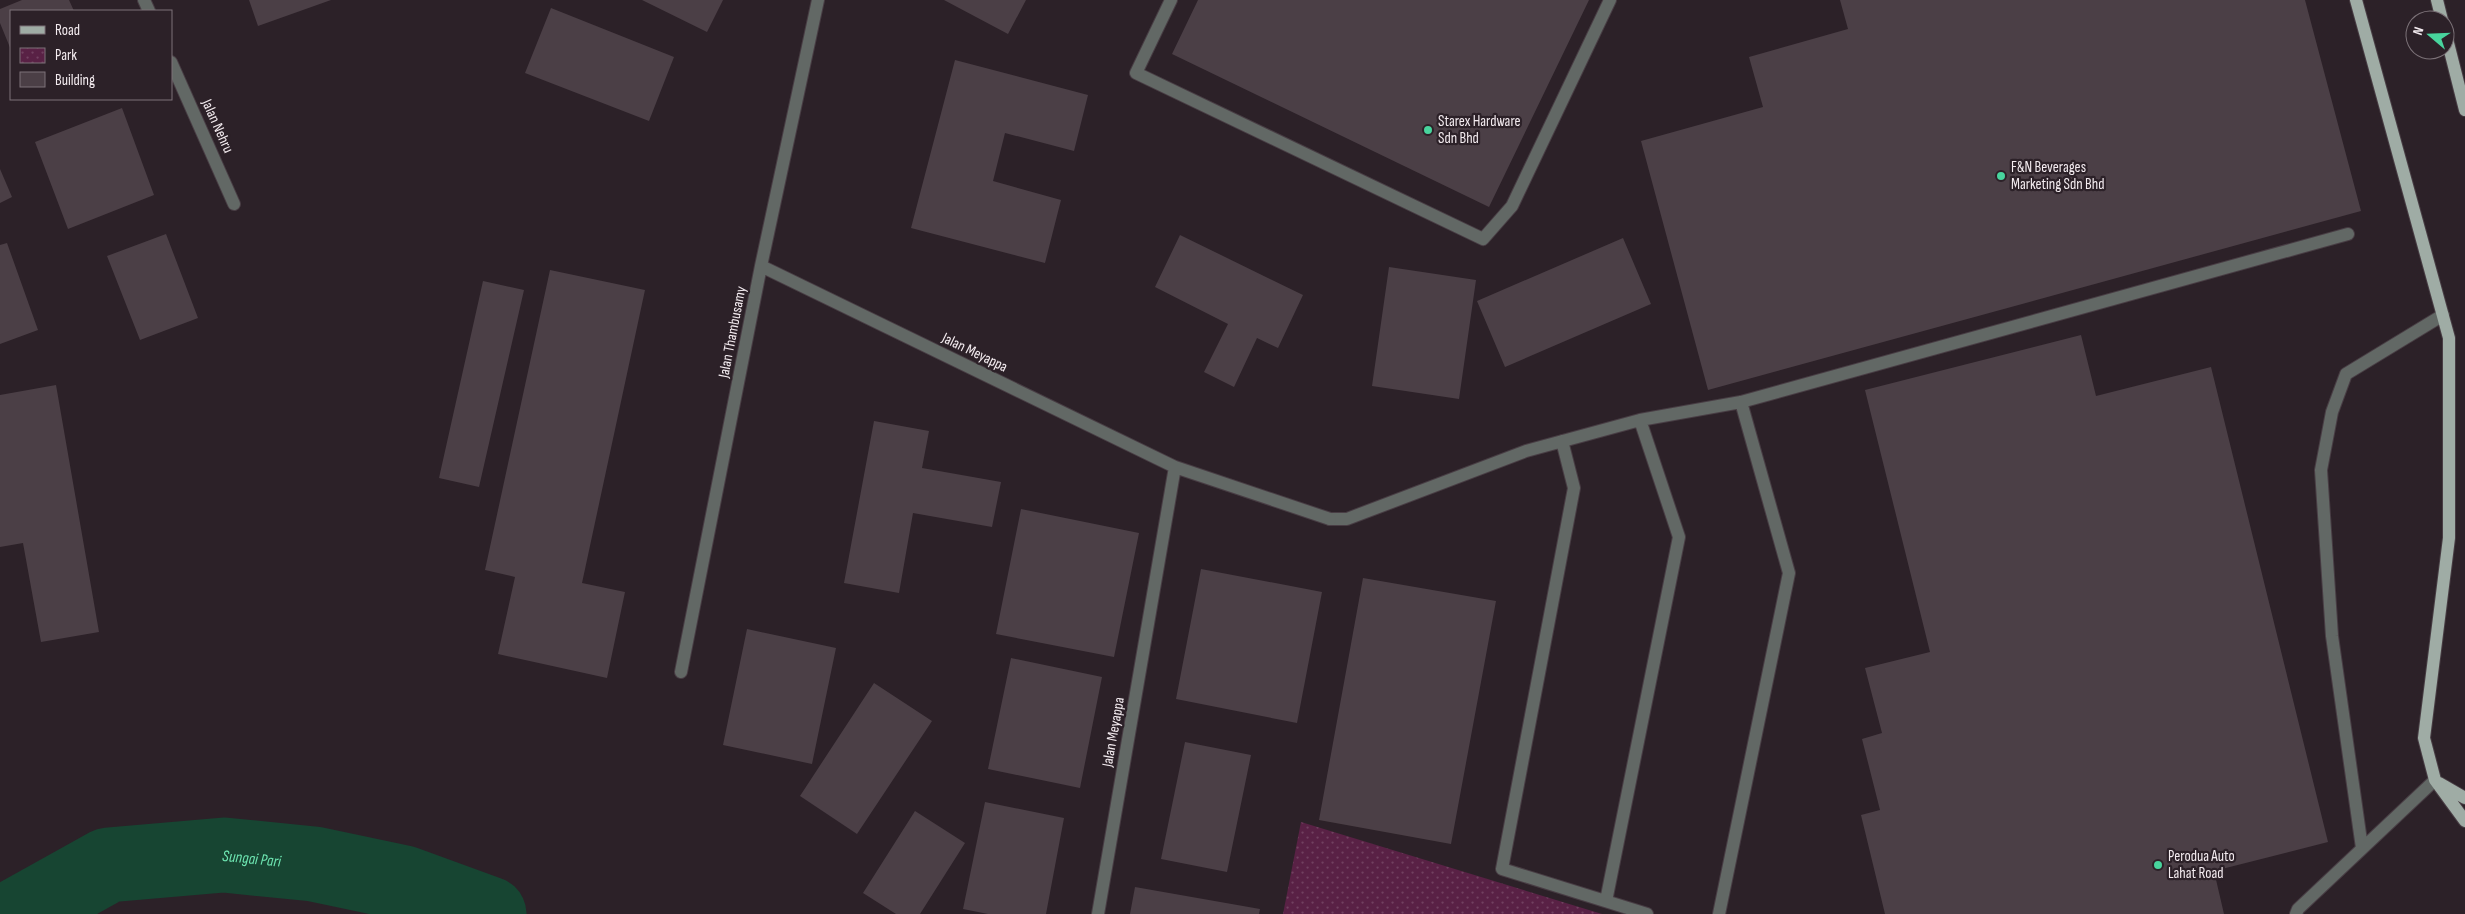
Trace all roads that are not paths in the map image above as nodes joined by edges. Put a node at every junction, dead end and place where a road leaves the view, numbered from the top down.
1 (818, 0) edge
2 (1171, 0) edge
3 (1610, 0) edge
4 (2356, 0) edge
5 (2452, 60) edge
6 (172, 64) edge
7 (2465, 110) edge
8 (234, 204) dead end
9 (2348, 234) dead end
10 (762, 266) junction
11 (2443, 315) junction
12 (1741, 402) junction
13 (1640, 420) junction
14 (1562, 441) junction
15 (1175, 467) junction
16 (682, 672) dead end
17 (2435, 780) junction
18 (2465, 798) edge
19 (2465, 821) edge
20 (2362, 848) junction
21 (1606, 902) junction
22 (1098, 914) edge
23 (1647, 914) edge
24 (1719, 914) edge
25 (2296, 914) edge

1 - 10 street, Jalan Thambusamy
2 - 3 street
4 - 11 main road
5 - 7 main road
6 - 8 street, Jalan Nehru
9 - 12 street
10 - 15 street, Jalan Meyappa
10 - 16 street, Jalan Thambusamy
11 - 17 main road
11 - 20 street
12 - 13 street
12 - 24 street
13 - 14 street
13 - 21 street
14 - 15 street, Jalan Meyappa
14 - 21 street
15 - 22 street, Jalan Meyappa
17 - 18 main road
17 - 19 main road
17 - 20 street
20 - 25 street
21 - 23 street

